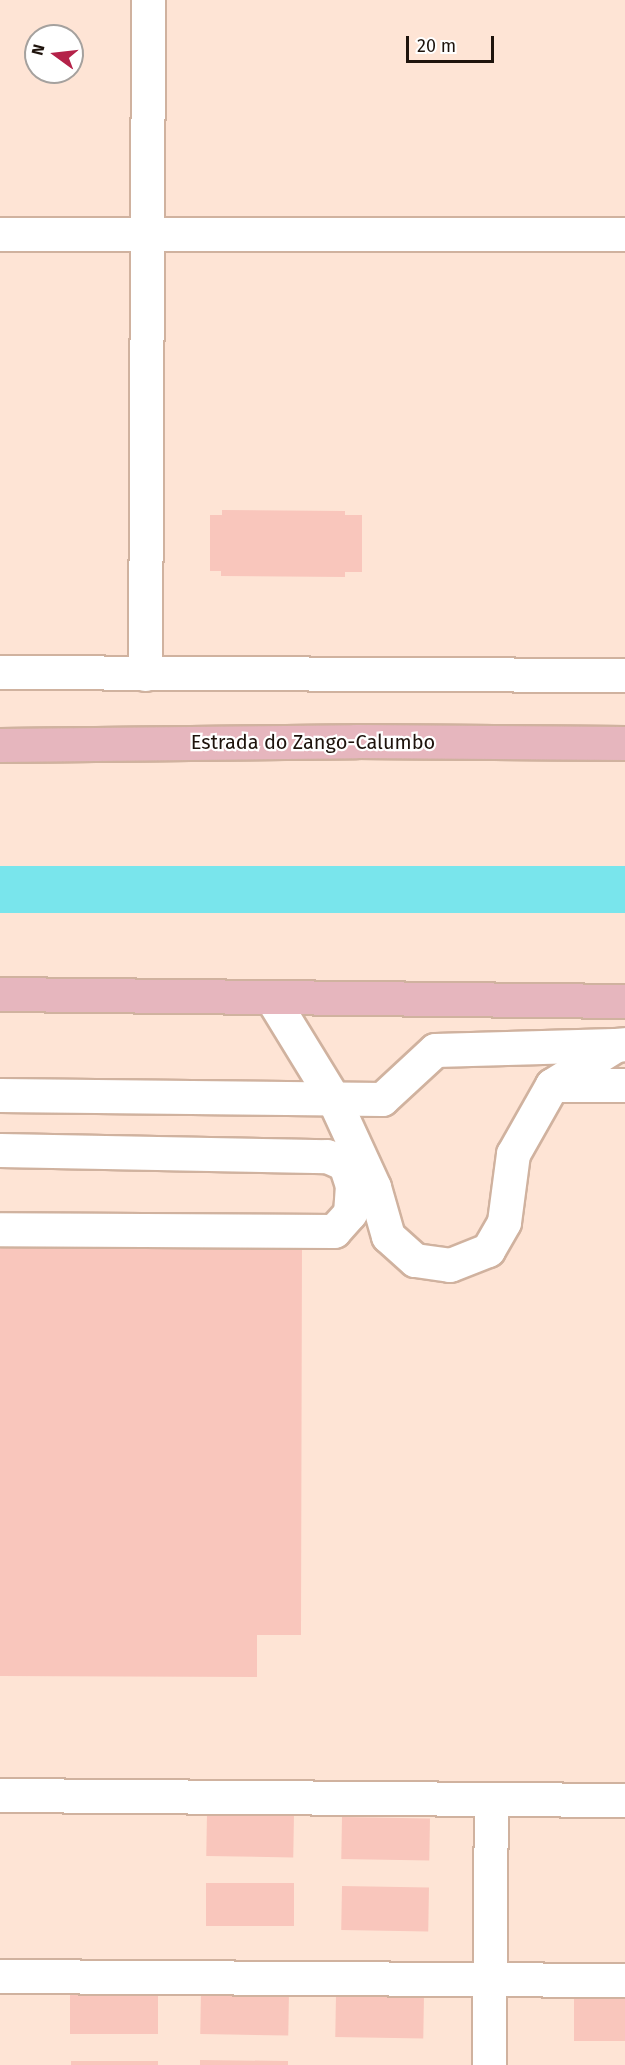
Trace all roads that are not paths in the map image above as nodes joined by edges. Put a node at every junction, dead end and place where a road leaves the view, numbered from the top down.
1 (148, 0) edge
2 (0, 234) edge
3 (147, 234) junction
4 (625, 234) edge
5 (0, 672) edge
6 (145, 674) junction
7 (625, 675) edge
8 (625, 743) edge
9 (0, 745) edge
10 (0, 994) edge
11 (271, 997) junction
12 (625, 1001) edge
13 (621, 1044) edge
14 (552, 1085) junction
15 (625, 1085) edge
16 (0, 1095) edge
17 (334, 1100) junction
18 (0, 1150) edge
19 (0, 1229) edge
20 (0, 1795) edge
21 (491, 1799) junction
22 (625, 1800) edge
23 (0, 1976) edge
24 (625, 1980) edge
25 (490, 1981) junction
26 (489, 2065) edge

1 - 3 street
2 - 3 street
3 - 4 street
3 - 6 street
5 - 6 street
6 - 7 street
8 - 9 main road, Estrada do Zango-Calumbo
10 - 11 main road
11 - 12 main road
11 - 17 street
13 - 14 street
13 - 17 street
14 - 15 street
14 - 17 street
16 - 17 street
18 - 19 street
20 - 21 street
21 - 22 street
21 - 25 street
23 - 25 street
24 - 25 street
25 - 26 street

